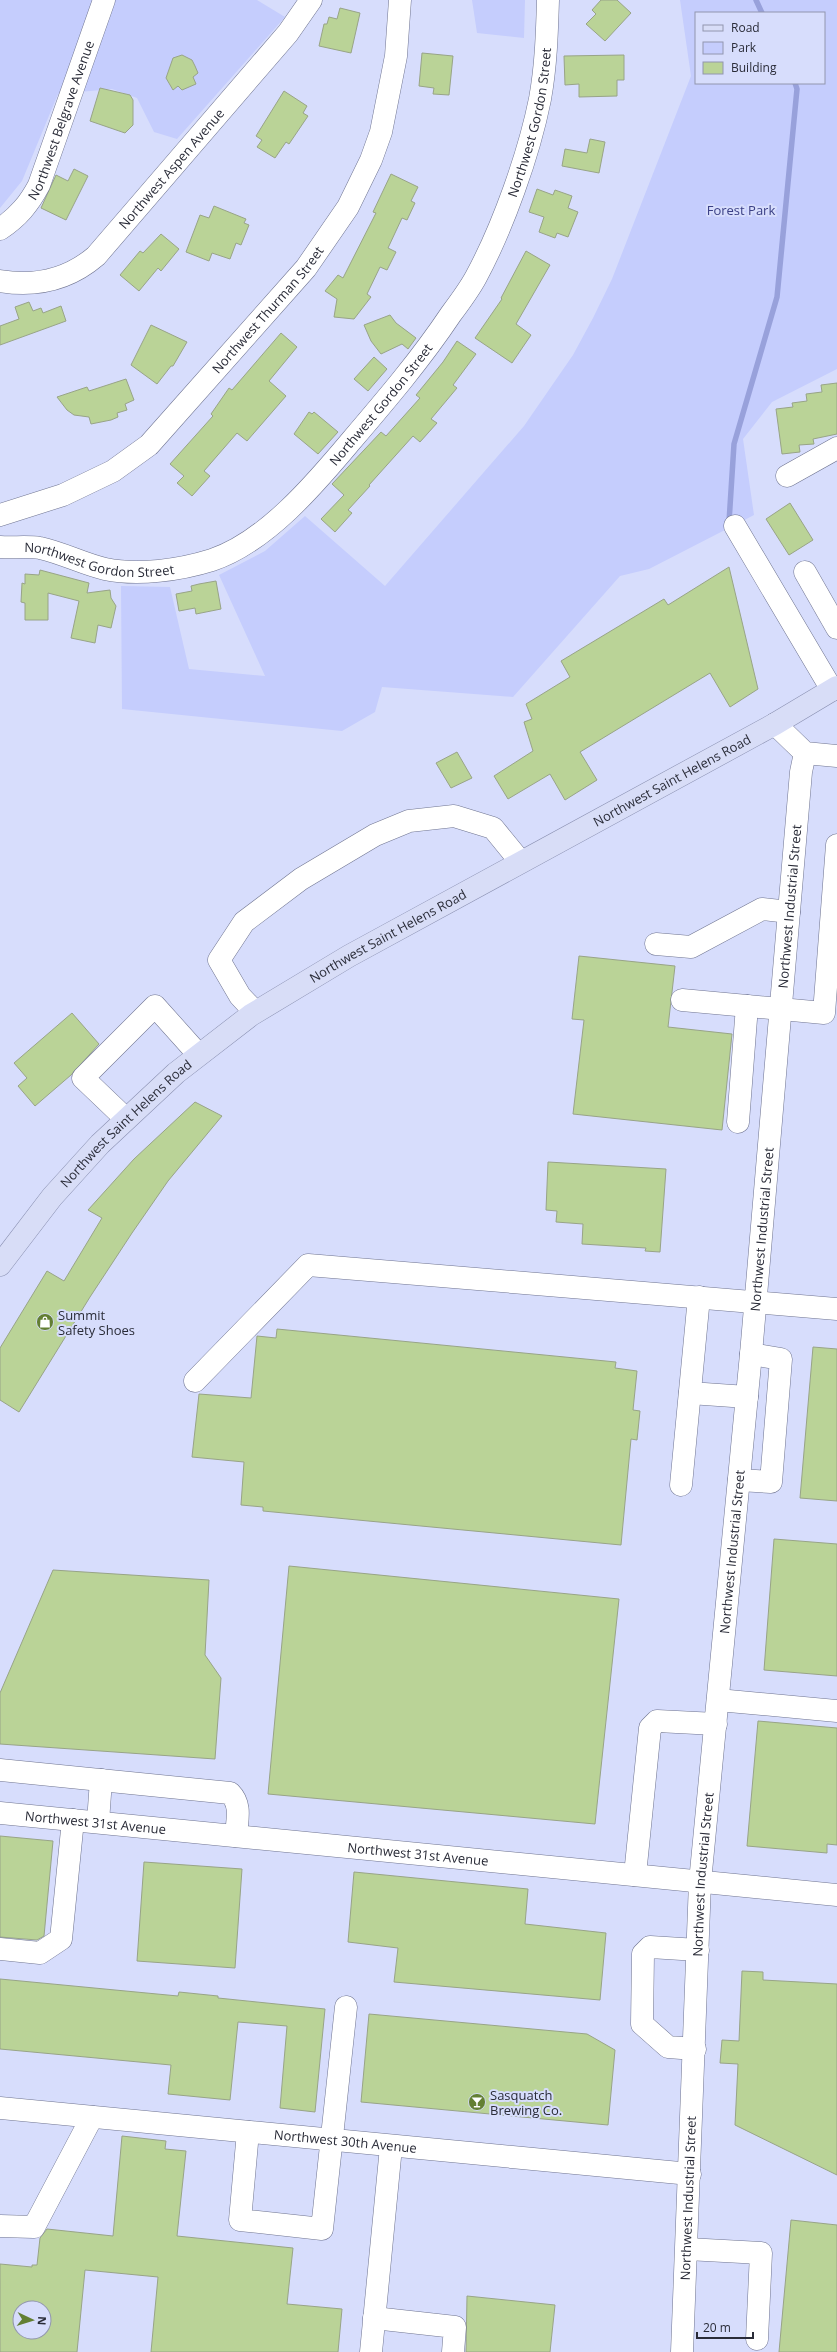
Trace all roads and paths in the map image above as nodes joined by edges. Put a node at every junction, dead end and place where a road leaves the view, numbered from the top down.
1 (104, 0) edge
2 (311, 0) edge
3 (400, 0) edge
4 (548, 0) edge
5 (0, 229) edge
6 (0, 281) edge
7 (837, 448) edge
8 (787, 476) dead end
9 (0, 515) edge
10 (735, 526) dead end
11 (0, 547) edge
12 (805, 572) dead end
13 (837, 628) edge
14 (835, 689) edge
15 (775, 724) junction
16 (805, 753) junction
17 (837, 756) edge
18 (837, 845) edge
19 (520, 861) junction
20 (789, 912) junction
21 (656, 944) dead end
22 (682, 1000) dead end
23 (747, 1006) junction
24 (781, 1009) junction
25 (255, 1012) junction
26 (198, 1054) junction
27 (126, 1119) junction
28 (738, 1122) dead end
29 (0, 1265) edge
30 (699, 1297) junction
31 (755, 1302) junction
32 (837, 1309) edge
33 (750, 1354) junction
34 (195, 1381) dead end
35 (690, 1393) junction
36 (747, 1397) junction
37 (739, 1480) junction
38 (681, 1485) dead end
39 (718, 1700) junction
40 (837, 1711) edge
41 (716, 1724) junction
42 (0, 1770) edge
43 (101, 1780) junction
44 (0, 1813) edge
45 (73, 1820) junction
46 (98, 1822) junction
47 (236, 1836) junction
48 (635, 1876) junction
49 (700, 1882) junction
50 (837, 1895) edge
51 (0, 1949) edge
52 (698, 1950) junction
53 (346, 2007) dead end
54 (695, 2049) junction
55 (0, 2108) edge
56 (92, 2117) junction
57 (248, 2132) junction
58 (331, 2141) junction
59 (391, 2147) junction
60 (690, 2174) junction
61 (0, 2226) edge
62 (687, 2249) junction
63 (374, 2318) junction
64 (757, 2339) dead end
65 (371, 2352) edge
66 (453, 2352) edge
67 (682, 2352) edge

1 - 5 street, Northwest Belgrave Avenue
2 - 6 street, Northwest Aspen Avenue
3 - 9 street, Northwest Thurman Street
4 - 11 street, Northwest Gordon Street
7 - 8 street
10 - 14 street
12 - 13 street
14 - 15 main road, Northwest Saint Helens Road
15 - 16 street
15 - 19 main road, Northwest Saint Helens Road
16 - 17 street
16 - 20 street, Northwest Industrial Street
18 - 24 street
19 - 25 main road, Northwest Saint Helens Road
19 - 25 street
20 - 21 street
20 - 24 street, Northwest Industrial Street
22 - 23 street
23 - 24 street
23 - 28 street
24 - 31 street, Northwest Industrial Street
25 - 26 main road, Northwest Saint Helens Road
26 - 27 main road, Northwest Saint Helens Road
26 - 27 street
27 - 29 main road, Northwest Saint Helens Road
30 - 31 street
30 - 34 street
30 - 35 street
31 - 32 street
31 - 33 street, Northwest Industrial Street
33 - 36 street, Northwest Industrial Street
33 - 37 street
35 - 36 street
35 - 38 street
36 - 37 street, Northwest Industrial Street
37 - 39 street, Northwest Industrial Street
39 - 40 street
39 - 41 street, Northwest Industrial Street
41 - 48 street
41 - 49 street, Northwest Industrial Street
42 - 43 street
43 - 46 street
43 - 47 street
44 - 45 street, Northwest 31st Avenue
45 - 46 street, Northwest 31st Avenue
45 - 51 street
46 - 47 street, Northwest 31st Avenue
47 - 48 street, Northwest 31st Avenue
48 - 49 street, Northwest 31st Avenue
49 - 50 street, Northwest 31st Avenue
49 - 52 street, Northwest Industrial Street
52 - 54 street, Northwest Industrial Street
52 - 54 street
53 - 58 street
54 - 60 street, Northwest Industrial Street
55 - 56 street, Northwest 30th Avenue
56 - 57 street, Northwest 30th Avenue
56 - 61 street
57 - 58 street, Northwest 30th Avenue
57 - 58 street
58 - 59 street, Northwest 30th Avenue
59 - 60 street, Northwest 30th Avenue
59 - 63 street
60 - 62 street, Northwest Industrial Street
62 - 64 street
62 - 67 street, Northwest Industrial Street
63 - 65 street
63 - 66 street

